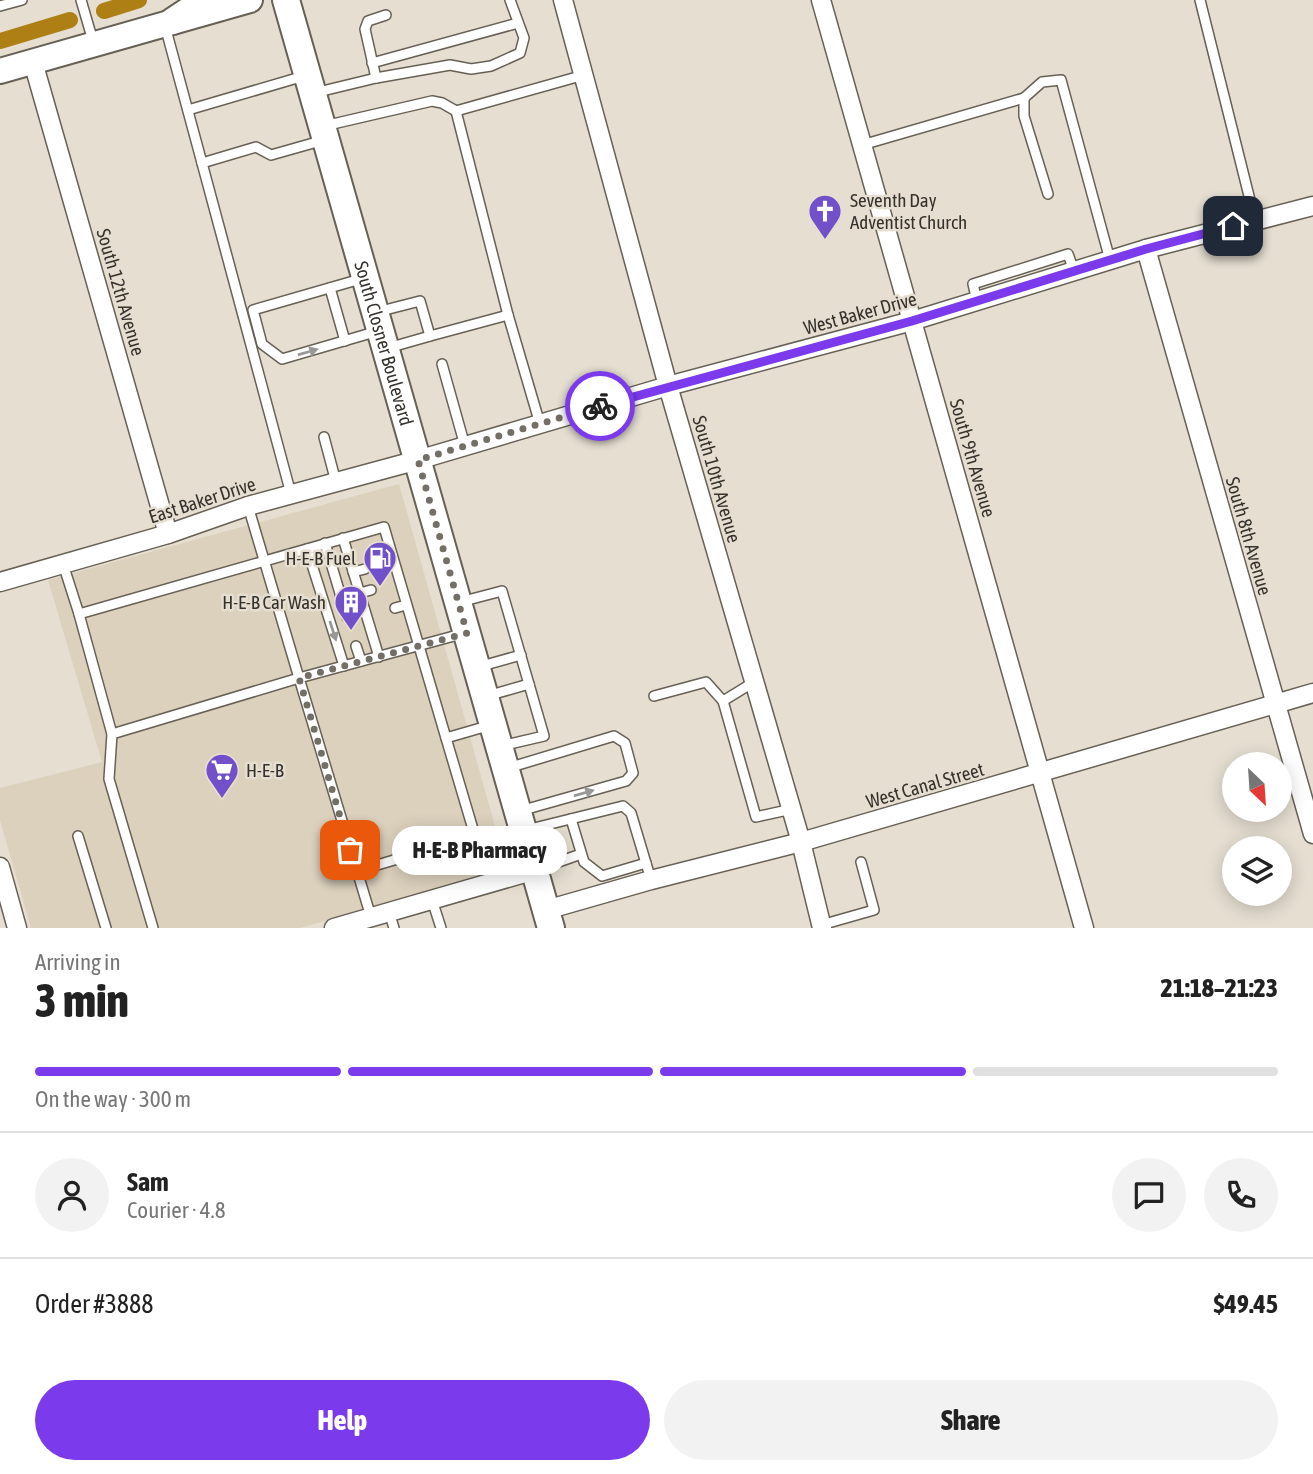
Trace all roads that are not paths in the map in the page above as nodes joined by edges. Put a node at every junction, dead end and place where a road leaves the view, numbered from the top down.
1 (22, 0) edge
2 (81, 0) edge
3 (205, 0) edge
4 (250, 0) edge
5 (286, 0) edge
6 (510, 0) edge
7 (563, 0) edge
8 (821, 0) edge
9 (1200, 0) edge
10 (0, 6) edge
11 (386, 15) dead end
12 (169, 22) junction
13 (519, 23) junction
14 (93, 43) junction
15 (33, 62) junction
16 (372, 63) junction
17 (0, 71) edge
18 (584, 75) junction
19 (376, 78) junction
20 (310, 85) junction
21 (1024, 98) junction
22 (188, 110) junction
23 (456, 111) junction
24 (324, 133) junction
25 (862, 145) junction
26 (202, 163) junction
27 (1048, 194) dead end
28 (1313, 206) edge
29 (1255, 220) junction
30 (1146, 249) junction
31 (1110, 260) junction
32 (366, 278) junction
33 (330, 288) junction
34 (508, 315) junction
35 (912, 321) junction
36 (381, 330) junction
37 (430, 336) junction
38 (345, 341) junction
39 (442, 364) dead end
40 (668, 386) junction
41 (540, 424) junction
42 (324, 437) dead end
43 (465, 446) junction
44 (418, 460) junction
45 (336, 482) junction
46 (291, 494) junction
47 (248, 506) junction
48 (168, 534) junction
49 (343, 538) junction
50 (326, 543) junction
51 (307, 549) junction
52 (264, 560) junction
53 (394, 561) junction
54 (63, 564) junction
55 (383, 564) dead end
56 (365, 569) dead end
57 (354, 572) junction
58 (0, 582) edge
59 (400, 583) junction
60 (388, 585) dead end
61 (371, 590) dead end
62 (360, 593) junction
63 (458, 603) junction
64 (406, 604) junction
65 (395, 607) dead end
66 (377, 612) dead end
67 (79, 614) junction
68 (366, 615) junction
69 (347, 617) dead end
70 (467, 633) junction
71 (356, 646) dead end
72 (418, 646) junction
73 (521, 655) junction
74 (379, 657) junction
75 (361, 662) junction
76 (344, 666) junction
77 (477, 667) junction
78 (299, 678) junction
79 (754, 682) junction
80 (529, 684) junction
81 (1313, 693) edge
82 (485, 696) junction
83 (654, 696) dead end
84 (723, 701) junction
85 (1275, 704) junction
86 (112, 734) junction
87 (446, 738) junction
88 (500, 747) junction
89 (1042, 773) junction
90 (792, 809) junction
91 (571, 819) junction
92 (521, 821) junction
93 (1313, 834) edge
94 (78, 836) dead end
95 (801, 842) junction
96 (581, 855) junction
97 (861, 862) dead end
98 (0, 867) edge
99 (535, 870) junction
100 (357, 871) junction
101 (649, 872) junction
102 (604, 885) junction
103 (432, 900) junction
104 (371, 917) junction
105 (549, 919) edge
106 (392, 920) edge
107 (822, 926) edge
108 (17, 928) edge
109 (106, 928) edge
110 (153, 928) edge
111 (334, 928) edge
112 (441, 928) edge
113 (1084, 928) edge

1 - 10 lane
2 - 14 lane
3 - 12 main road
4 - 12 main road
5 - 20 main road, South Closner Boulevard
6 - 13 lane
7 - 18 street, South 10th Avenue
8 - 25 street, South 9th Avenue
9 - 29 lane
11 - 16 lane
12 - 14 main road
12 - 22 lane
13 - 16 lane
13 - 19 lane
14 - 15 main road
15 - 17 main road
15 - 48 street, South 12th Avenue
16 - 19 lane
18 - 23 lane
18 - 40 street, South 10th Avenue
19 - 20 lane
20 - 22 lane
20 - 24 main road, South Closner Boulevard
21 - 25 lane
21 - 27 lane
21 - 31 lane
22 - 26 lane
23 - 24 lane
23 - 34 lane
24 - 26 lane
24 - 32 main road, South Closner Boulevard
25 - 35 street, South 9th Avenue
26 - 46 lane
28 - 29 street, West Baker Drive
29 - 30 street, West Baker Drive
30 - 31 street, West Baker Drive
30 - 85 street, South 8th Avenue
31 - 35 street, West Baker Drive
32 - 33 lane
32 - 36 main road, South Closner Boulevard
33 - 38 lane
33 -> 38 lane
34 - 37 lane
34 - 41 lane
35 - 40 street, West Baker Drive
35 - 89 street, South 9th Avenue
36 - 37 lane
36 - 37 lane
36 - 38 lane
36 - 44 main road, South Closner Boulevard
39 - 43 lane
40 - 41 street, West Baker Drive
40 - 79 street, South 10th Avenue
41 - 43 street, West Baker Drive
42 - 45 lane
43 - 44 street, West Baker Drive
44 - 45 street, East Baker Drive
44 - 63 main road, South Closner Boulevard
45 - 46 street, East Baker Drive
46 - 47 street, East Baker Drive
47 - 48 street, East Baker Drive
47 - 52 lane
48 - 54 street, East Baker Drive
49 - 50 lane
49 - 53 lane
49 - 57 lane
50 - 51 lane
50 - 69 lane
51 - 52 lane
51 -> 76 lane
52 - 67 lane
52 - 78 lane
53 - 55 lane
53 - 59 lane
54 - 58 street, East Baker Drive
54 - 67 lane
56 - 57 lane
57 - 62 lane
59 - 60 lane
59 - 64 lane
61 - 62 lane
62 - 68 lane
63 - 70 main road, South Closner Boulevard
63 - 73 lane
64 - 65 lane
64 - 72 lane
66 - 68 lane
67 - 86 lane
68 - 74 lane
70 - 72 lane
70 - 77 main road, South Closner Boulevard
71 - 75 lane
72 - 74 lane
72 - 87 lane
73 - 77 lane
73 - 80 lane
74 - 75 lane
75 - 76 lane
76 - 78 lane
77 - 82 main road, South Closner Boulevard
78 - 86 lane
78 - 100 lane
79 - 84 lane
79 - 90 street, South 10th Avenue
80 - 82 lane
80 - 88 lane
81 - 85 street, West Canal Street
82 - 88 main road, South Closner Boulevard
83 - 84 lane
84 - 90 lane
85 - 89 street, West Canal Street
85 - 93 street, South 8th Avenue
86 - 110 lane
87 - 88 lane
87 - 100 lane
88 - 92 main road, South Closner Boulevard
92 -> 88 lane
89 - 95 street, West Canal Street
89 - 113 street, South 9th Avenue
90 - 95 street, South 10th Avenue
91 - 92 lane
91 - 96 lane
91 - 101 lane
92 - 99 main road, South Closner Boulevard
94 - 109 lane
95 - 101 street, West Canal Street
95 - 107 street, South 10th Avenue
96 - 99 lane
96 - 102 lane
97 - 107 lane
98 - 108 street
99 - 103 street
99 - 105 main road, South Closner Boulevard
100 - 104 lane
101 - 102 street, West Canal Street
102 - 105 street, West Canal Street
103 - 106 street
103 - 112 lane
104 - 106 street
104 - 111 street

